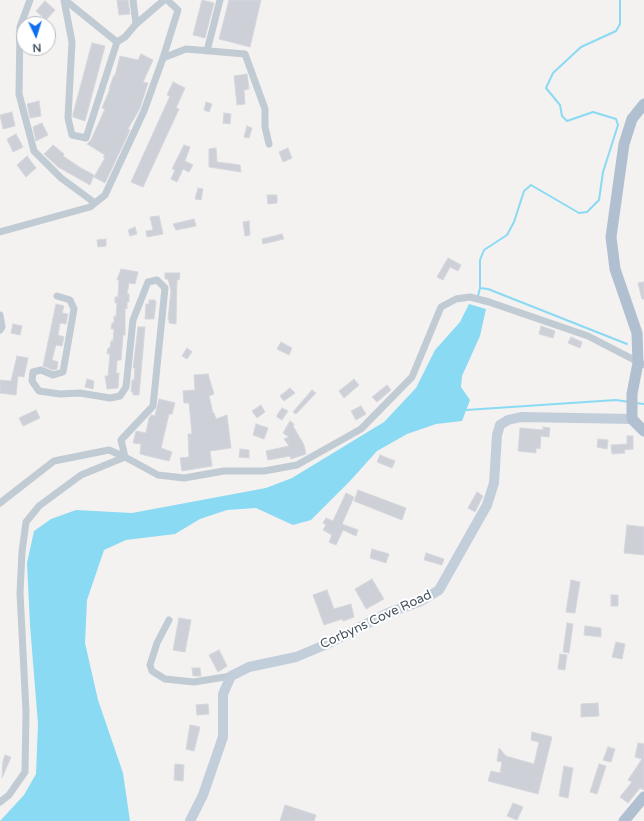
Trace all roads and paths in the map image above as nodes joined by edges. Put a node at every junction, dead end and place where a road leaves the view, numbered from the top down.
1 (30, 0) edge
2 (64, 0) edge
3 (133, 0) edge
4 (166, 0) edge
5 (220, 0) edge
6 (176, 3) edge
7 (136, 24) junction
8 (116, 42) junction
9 (207, 51) junction
10 (164, 58) junction
11 (644, 104) edge
12 (269, 144) dead end
13 (96, 203) junction
14 (0, 232) edge
15 (57, 296) dead end
16 (0, 315) edge
17 (0, 330) edge
18 (641, 364) edge
19 (632, 414) junction
20 (644, 431) edge
21 (125, 457) junction
22 (0, 503) edge
23 (170, 620) dead end
24 (231, 676) junction
25 (644, 797) edge
26 (0, 802) edge
27 (190, 821) edge
28 (624, 821) edge

1 - 13 street
2 - 8 street
2 - 8 street
3 - 7 street
4 - 6 street
4 - 7 street
5 - 9 street
6 - 10 street
7 - 8 street
9 - 10 street
9 - 12 street
10 - 13 street
11 - 18 main road
13 - 14 street
15 - 21 street
16 - 17 street
18 - 19 main road
18 - 21 street
19 - 20 main road
19 - 24 main road, Corbyns Cove Road
21 - 22 street
21 - 26 street
23 - 24 street
24 - 27 main road
25 - 28 main road

